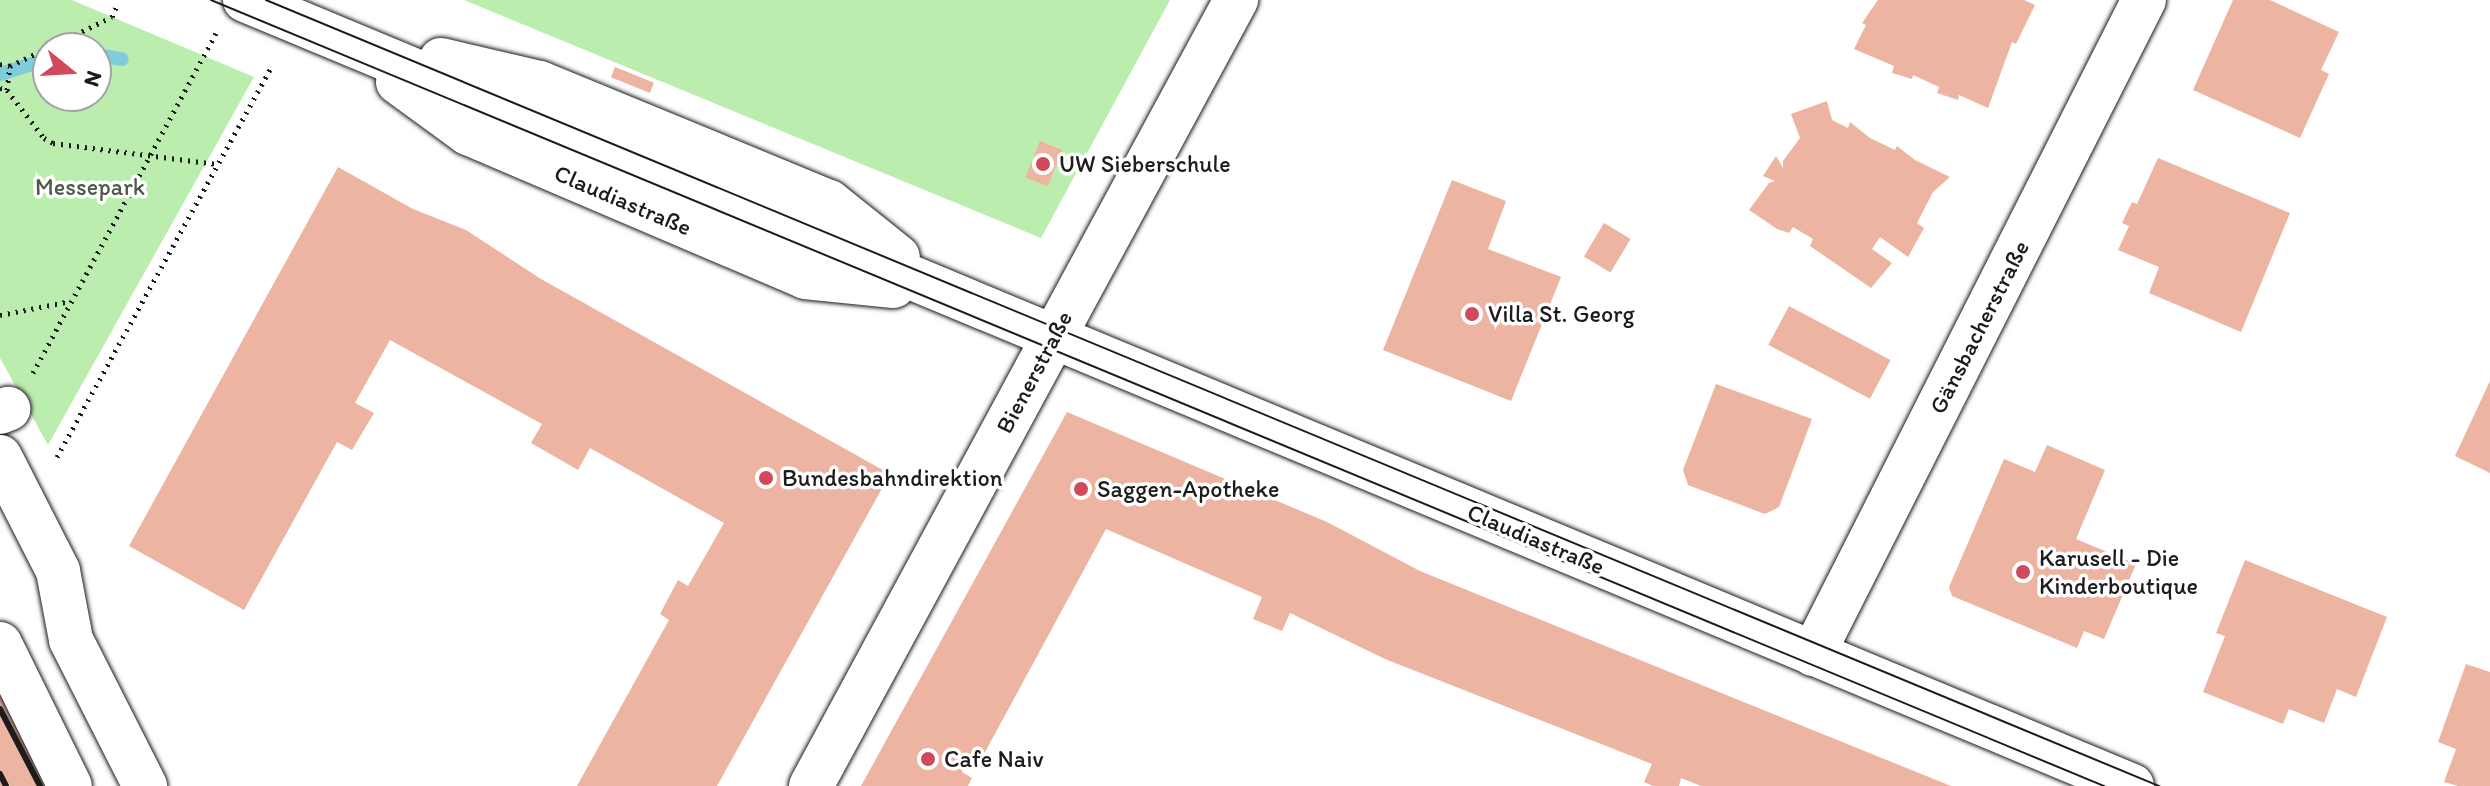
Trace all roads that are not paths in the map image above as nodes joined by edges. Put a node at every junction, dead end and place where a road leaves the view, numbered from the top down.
1 (1236, 0) edge
2 (2144, 0) edge
3 (234, 10) edge
4 (335, 37) junction
5 (941, 291) junction
6 (1052, 338) junction
7 (0, 457) edge
8 (0, 644) edge
9 (1813, 654) junction
10 (70, 786) edge
11 (145, 786) edge
12 (811, 786) edge
13 (2132, 786) edge

1 - 6 street, Bienerstraße
2 - 9 street, Gänsbacherstraße
3 - 4 street, Claudiastraße
4 - 5 street, Claudiastraße
4 - 5 street, Claudiastraße
5 - 6 street, Claudiastraße
6 - 9 street, Claudiastraße
6 - 12 street, Bienerstraße
7 - 11 street
8 - 10 street
9 - 13 street, Claudiastraße

